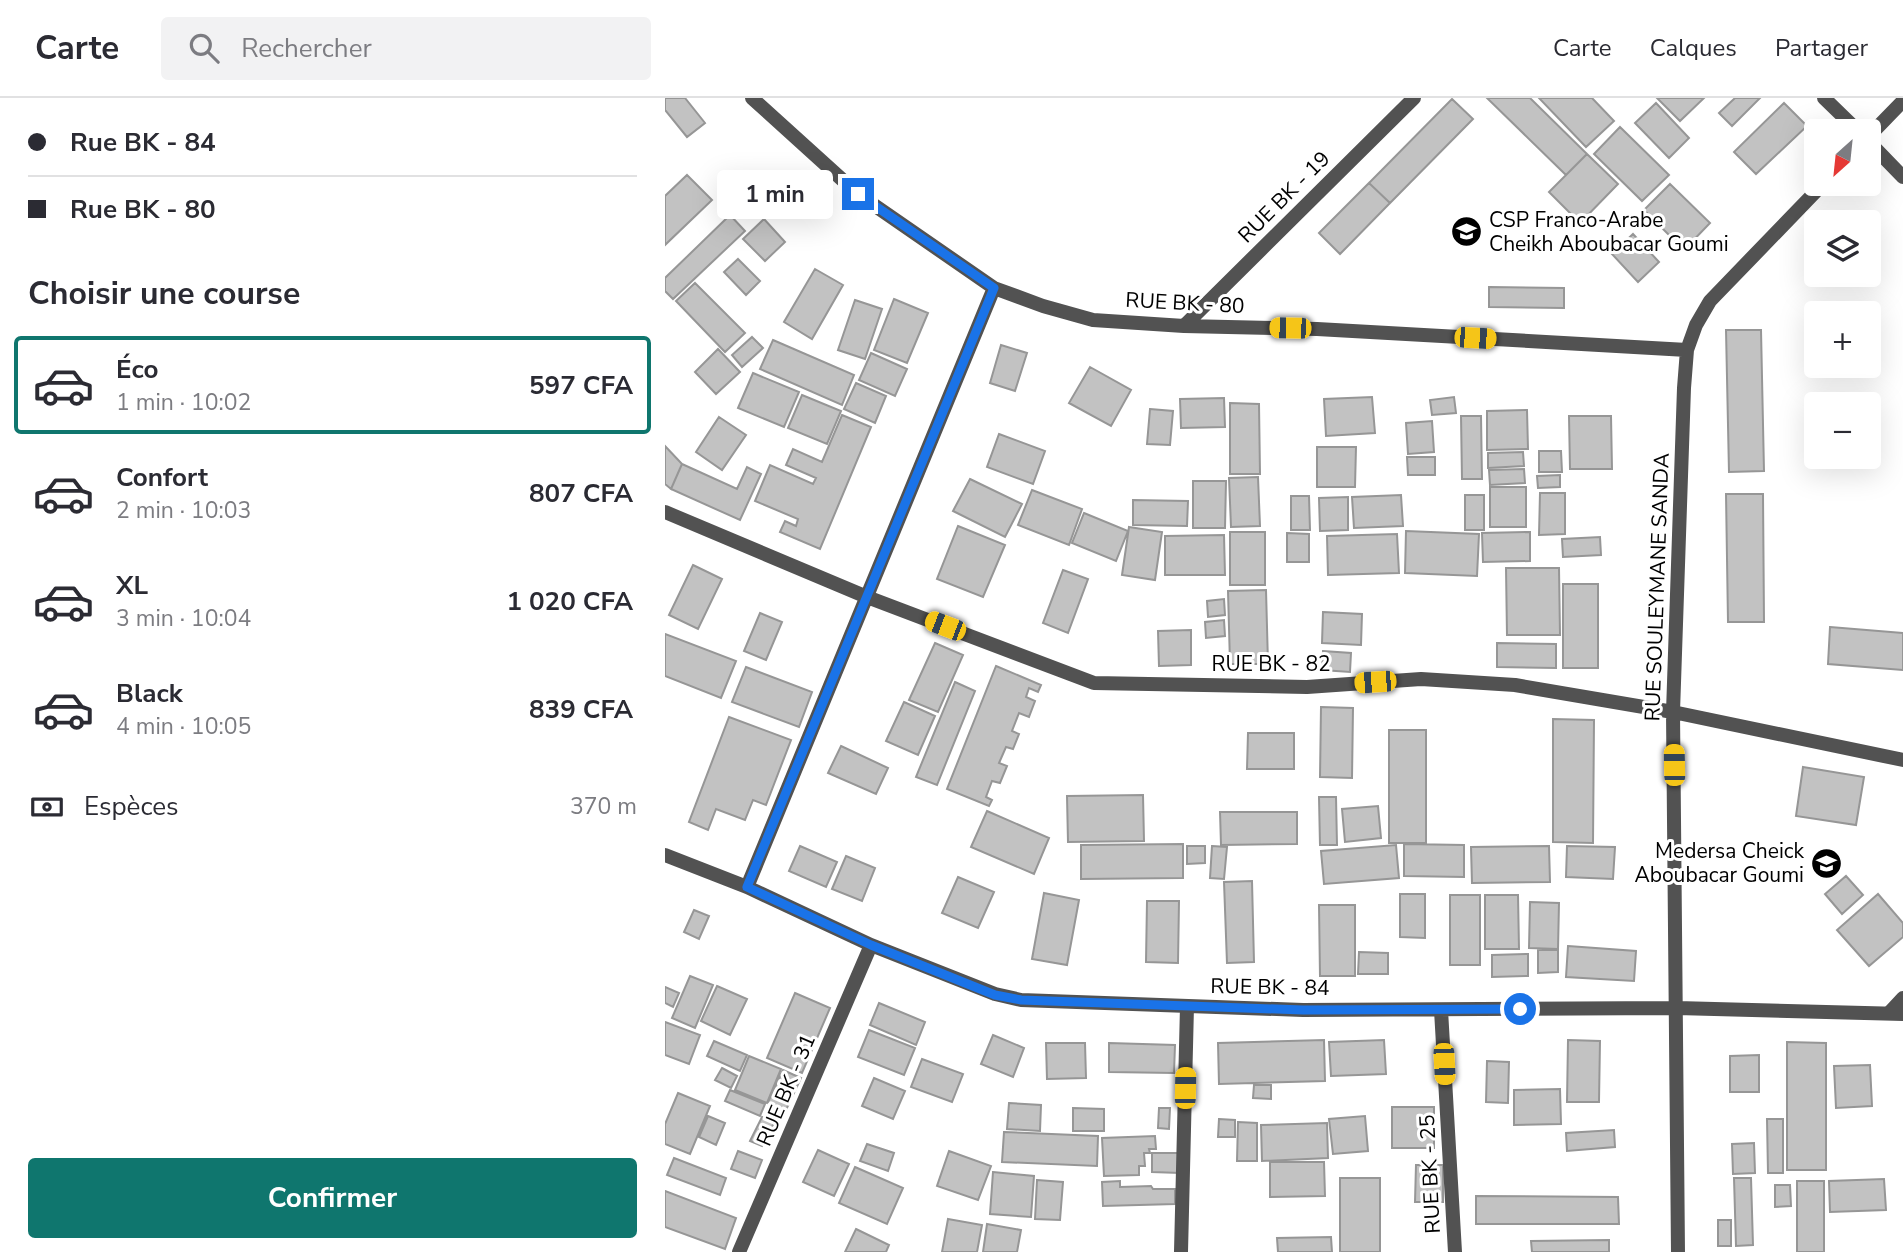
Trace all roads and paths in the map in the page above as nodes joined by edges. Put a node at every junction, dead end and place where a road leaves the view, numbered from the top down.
1 (752, 98) edge
2 (1414, 98) edge
3 (1824, 98) edge
4 (1903, 101) edge
5 (1846, 119) edge
6 (1881, 124) edge
7 (1881, 154) edge
8 (1903, 177) edge
9 (1812, 196) edge
10 (994, 288) junction
11 (1184, 327) junction
12 (1687, 350) junction
13 (665, 512) edge
14 (867, 597) junction
15 (1673, 712) junction
16 (1903, 760) edge
17 (665, 855) edge
18 (747, 887) junction
19 (871, 945) junction
20 (1903, 998) edge
21 (1187, 1006) junction
22 (1677, 1008) junction
23 (1441, 1010) junction
24 (1896, 1013) edge
25 (739, 1252) edge
26 (1181, 1252) edge
27 (1455, 1252) edge
28 (1678, 1252) edge

1 - 10 street, RUE BK - 80
2 - 11 street, RUE BK - 19
3 - 5 street
4 - 6 street
7 - 8 street
9 - 12 street, RUE SOULEYMANE SANDA
10 - 11 street, RUE BK - 80
10 - 14 street
11 - 12 street, RUE BK - 80
12 - 15 street, RUE SOULEYMANE SANDA
13 - 14 street, RUE BK - 82
14 - 15 street, RUE BK - 82
14 - 18 street
15 - 16 street, RUE BK - 82
15 - 22 street, RUE SOULEYMANE SANDA
17 - 18 street, RUE BK - 84
18 - 19 street, RUE BK - 84
19 - 21 street, RUE BK - 84
19 - 25 street, RUE BK - 31
20 - 24 street
21 - 23 street, RUE BK - 84
21 - 26 street
22 - 23 street, RUE BK - 84
22 - 24 street, RUE BK - 84
22 - 28 street, RUE SOULEYMANE SANDA
23 - 27 street, RUE BK - 25

